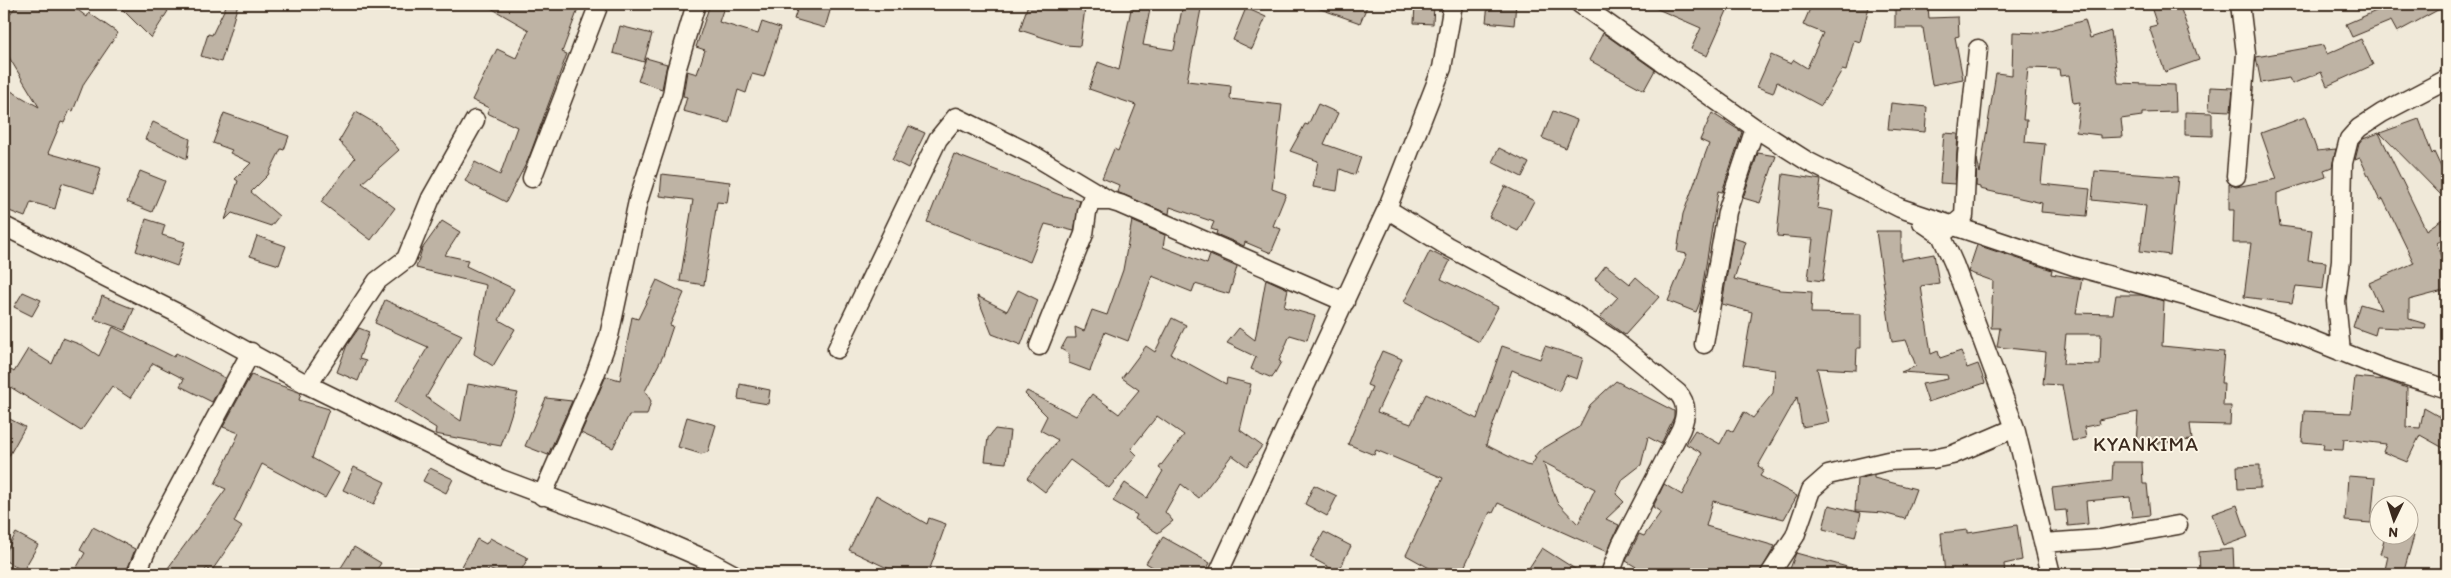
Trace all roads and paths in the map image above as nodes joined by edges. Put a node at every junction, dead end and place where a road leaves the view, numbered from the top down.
1 (599, 4) edge
2 (696, 4) edge
3 (1453, 4) edge
4 (1580, 4) edge
5 (2240, 4) edge
6 (1978, 49) dead end
7 (2447, 79) edge
8 (475, 120) dead end
9 (1755, 128) junction
10 (2236, 176) dead end
11 (532, 178) dead end
12 (1110, 201) junction
13 (1388, 209) junction
14 (4, 226) edge
15 (1946, 231) junction
16 (1344, 302) junction
17 (1704, 344) dead end
18 (1039, 346) dead end
19 (837, 349) dead end
20 (251, 352) junction
21 (2341, 352) junction
22 (308, 384) junction
23 (2447, 389) edge
24 (2015, 428) junction
25 (542, 496) junction
26 (2178, 525) dead end
27 (2043, 543) junction
28 (136, 574) edge
29 (733, 574) edge
30 (1218, 574) edge
31 (1610, 574) edge
32 (1770, 574) edge
33 (2051, 574) edge

1 - 11 street
2 - 25 street
3 - 13 street
4 - 9 street
5 - 10 street
6 - 15 street
7 - 21 street
8 - 22 street
9 - 15 street
9 - 17 street
12 - 16 street
12 - 18 street
12 - 19 street
13 - 16 street
13 - 31 street
14 - 20 street
15 - 21 street
15 - 24 street
16 - 30 street
20 - 22 street
20 - 28 street
21 - 23 street
22 - 25 street
24 - 27 street
24 - 32 street
25 - 29 street
26 - 27 street
27 - 33 street

